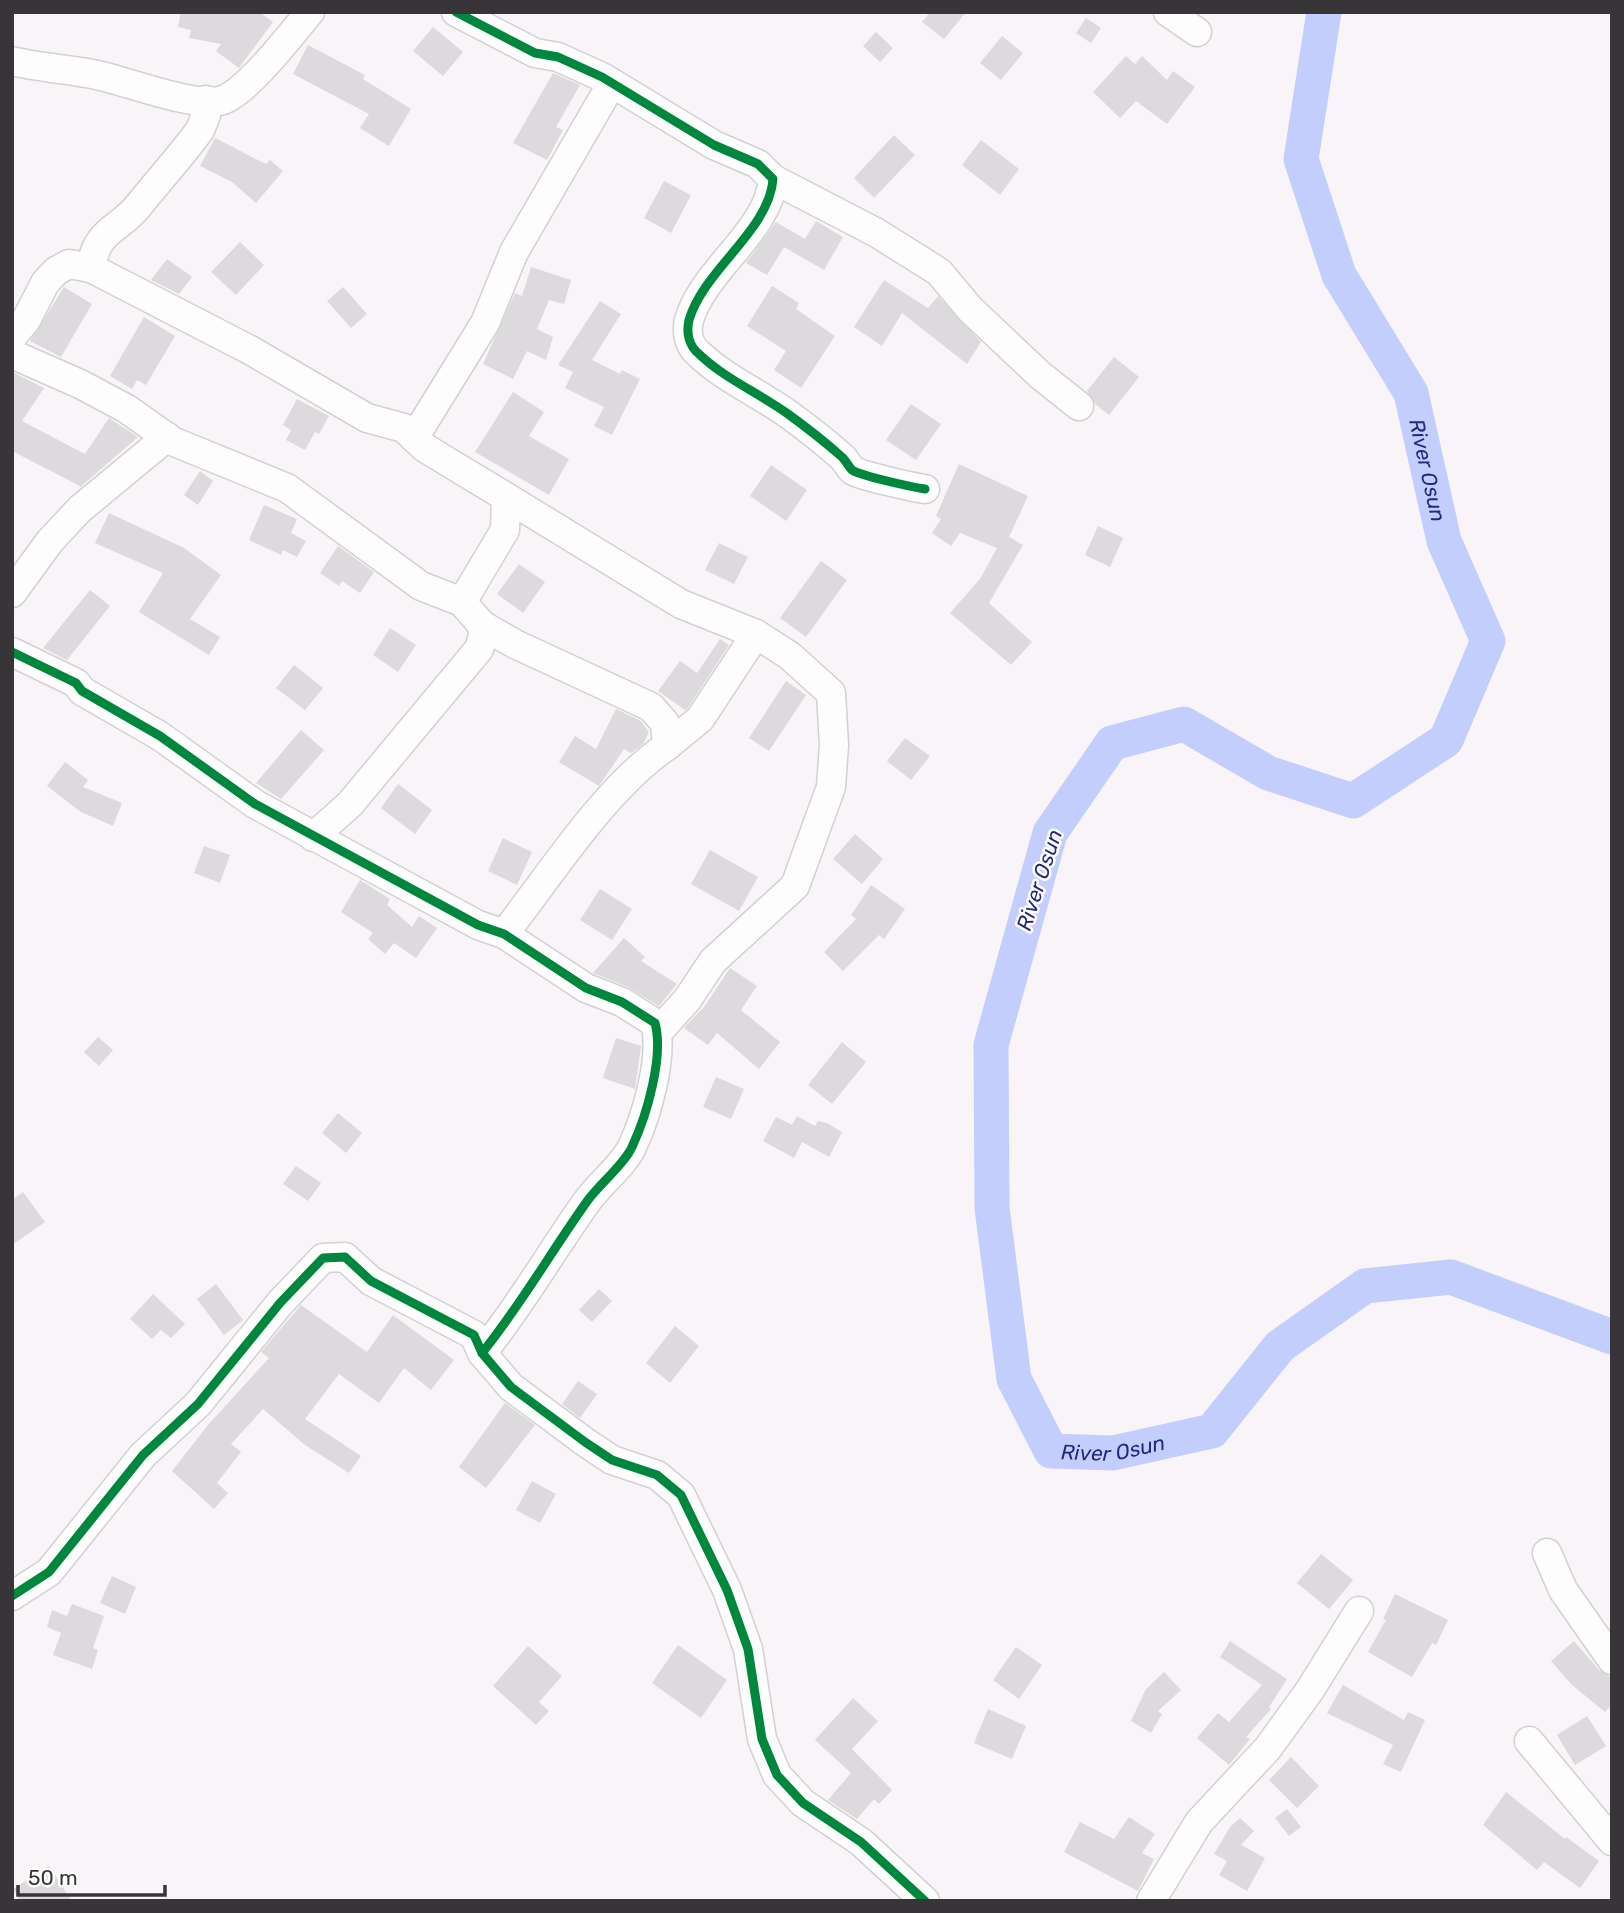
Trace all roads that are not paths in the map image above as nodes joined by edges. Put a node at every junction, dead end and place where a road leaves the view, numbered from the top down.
1 (310, 12) edge
2 (457, 12) edge
3 (1168, 12) edge
4 (1197, 32) dead end
5 (12, 61) edge
6 (612, 83) junction
7 (206, 100) junction
8 (773, 179) junction
9 (91, 268) junction
10 (12, 337) edge
11 (12, 354) edge
12 (1079, 406) dead end
13 (167, 437) junction
14 (414, 438) junction
15 (925, 489) dead end
16 (506, 497) junction
17 (12, 593) edge
18 (462, 602) junction
19 (482, 625) junction
20 (756, 634) junction
21 (12, 652) edge
22 (667, 746) junction
23 (313, 837) junction
24 (504, 934) junction
25 (658, 1032) junction
26 (482, 1353) junction
27 (1547, 1553) dead end
28 (12, 1596) edge
29 (1359, 1611) dead end
30 (1612, 1660) edge
31 (1529, 1741) dead end
32 (1612, 1841) edge
33 (925, 1901) edge
34 (1151, 1901) edge

1 - 7 street
2 - 6 street
3 - 4 street
5 - 7 street
6 - 8 street
6 - 14 street
7 - 9 street
8 - 12 street
8 - 15 street
9 - 10 street
9 - 14 street
11 - 13 street
13 - 17 street
13 - 18 street
14 - 16 street
16 - 18 street
16 - 20 street
18 - 19 street
19 - 22 street
19 - 23 street
20 - 22 street
20 - 25 street
21 - 23 street
22 - 24 street
23 - 24 street
24 - 25 street
25 - 26 street
26 - 28 street
26 - 33 street
27 - 30 street
29 - 34 street
31 - 32 street

